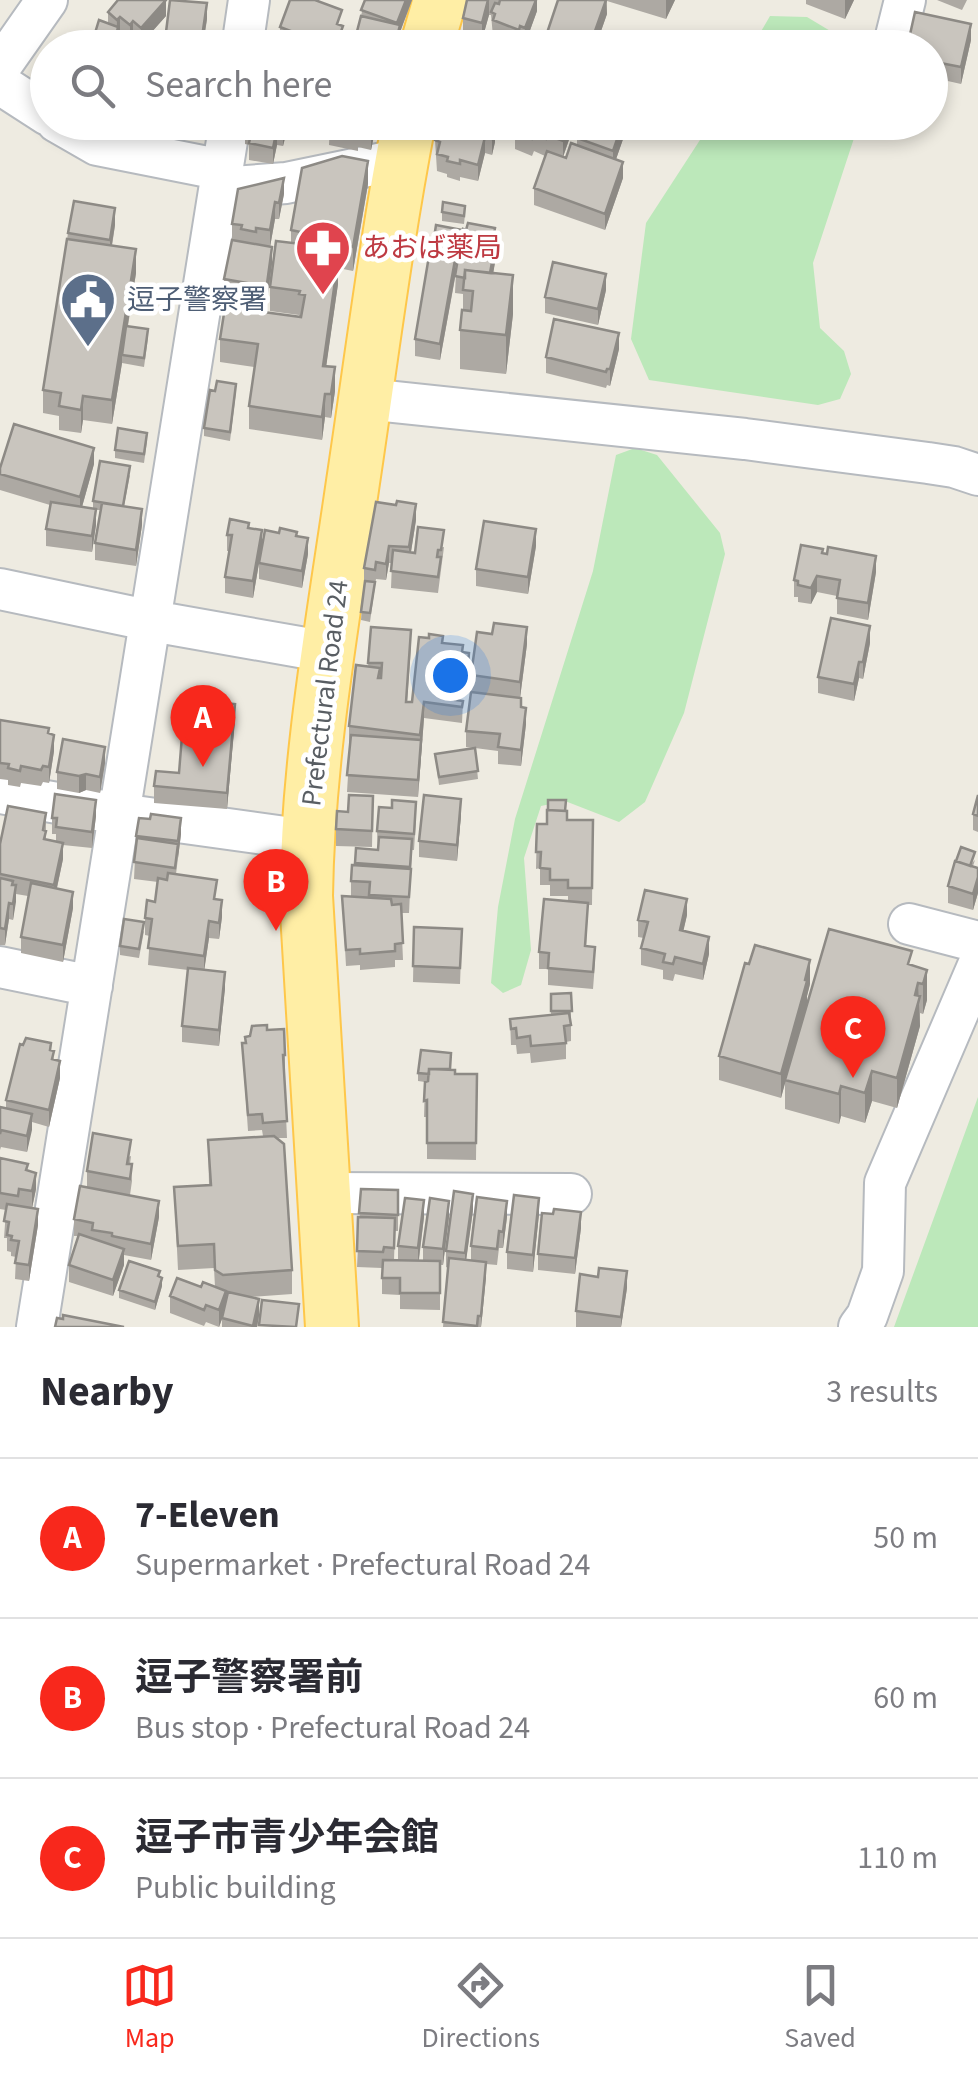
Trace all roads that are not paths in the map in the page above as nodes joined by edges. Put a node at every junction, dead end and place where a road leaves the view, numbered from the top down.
1 (47, 0) edge
2 (249, 0) edge
3 (905, 0) edge
4 (245, 30) edge
5 (898, 30) edge
6 (0, 67) edge
7 (0, 84) edge
8 (30, 103) edge
9 (87, 140) edge
10 (227, 140) edge
11 (406, 141) edge
12 (221, 179) junction
13 (366, 399) junction
14 (978, 474) edge
15 (0, 589) edge
16 (152, 622) junction
17 (328, 652) junction
18 (0, 792) edge
19 (120, 814) junction
20 (307, 840) junction
21 (909, 924) dead end
22 (978, 942) edge
23 (0, 966) edge
24 (978, 966) edge
25 (92, 986) junction
26 (323, 1193) junction
27 (571, 1194) dead end
28 (38, 1327) edge
29 (332, 1327) edge
30 (859, 1327) edge

1 - 6 street
2 - 4 street
3 - 5 street
7 - 8 street
9 - 12 street
10 - 12 street
11 - 12 street
11 - 13 main road, Prefectural Road 24
12 - 16 street
13 - 14 street
13 - 17 main road, Prefectural Road 24
15 - 16 street
16 - 17 street
16 - 19 street
17 - 20 main road, Prefectural Road 24
18 - 19 street
19 - 20 street
19 - 25 street
20 - 26 main road, Prefectural Road 24
21 - 22 street
23 - 25 street
24 - 30 street
25 - 28 street
26 - 27 street
26 - 29 main road, Prefectural Road 24

